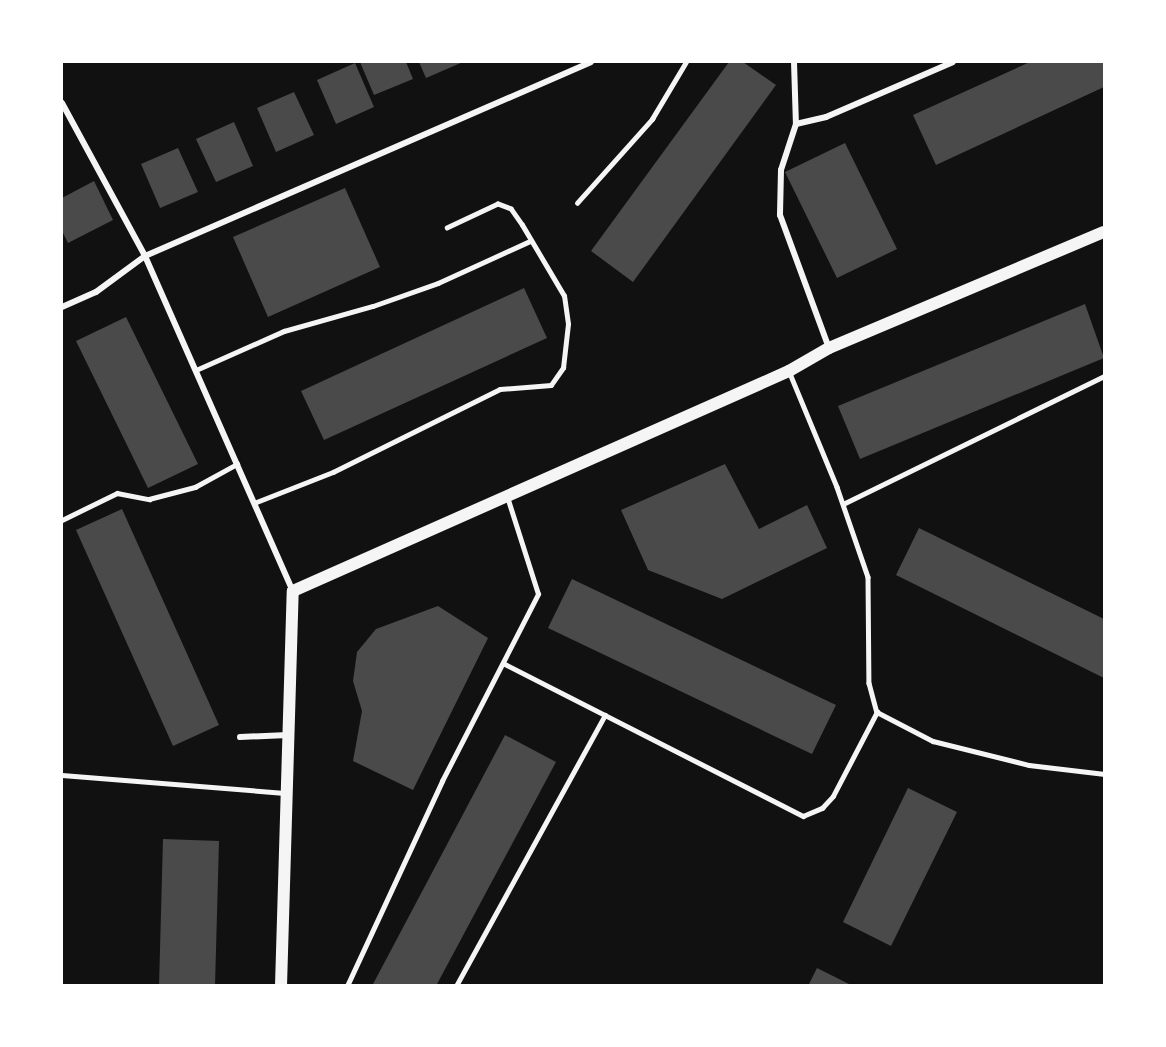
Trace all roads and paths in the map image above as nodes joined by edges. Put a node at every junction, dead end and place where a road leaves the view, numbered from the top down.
1 (591, 62) edge
2 (686, 62) edge
3 (794, 62) edge
4 (953, 62) edge
5 (62, 103) edge
6 (796, 124) junction
7 (577, 203) dead end
8 (447, 228) dead end
9 (1104, 232) edge
10 (530, 241) junction
11 (145, 256) junction
12 (62, 307) edge
13 (829, 348) junction
14 (196, 370) junction
15 (789, 371) junction
16 (1104, 376) edge
17 (237, 464) junction
18 (507, 497) junction
19 (254, 503) junction
20 (843, 504) junction
21 (62, 520) edge
22 (293, 591) junction
23 (503, 663) junction
24 (877, 712) junction
25 (605, 715) junction
26 (289, 735) junction
27 (240, 737) dead end
28 (1104, 774) edge
29 (62, 775) edge
30 (287, 793) junction
31 (281, 986) edge
32 (347, 986) edge
33 (456, 986) edge

1 - 11 street
2 - 7 lane
3 - 6 street
4 - 6 street
5 - 11 street
6 - 13 street
8 - 10 lane
9 - 13 main road
10 - 14 lane
10 - 19 lane
11 - 12 street
11 - 14 street
13 - 15 main road
14 - 17 street
15 - 18 main road
15 - 20 lane
16 - 20 lane
17 - 19 street
17 - 21 lane
18 - 22 main road
18 - 23 lane
19 - 22 street
20 - 24 lane
22 - 26 main road
23 - 25 lane
23 - 32 lane
24 - 25 lane
24 - 28 lane
25 - 33 lane
26 - 27 street
26 - 30 main road
29 - 30 lane
30 - 31 main road

